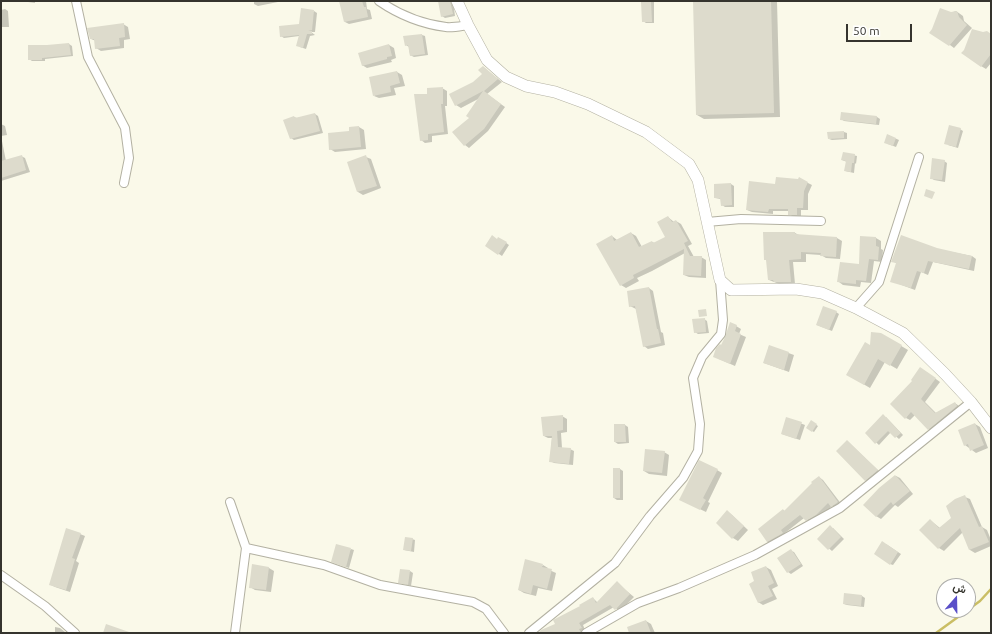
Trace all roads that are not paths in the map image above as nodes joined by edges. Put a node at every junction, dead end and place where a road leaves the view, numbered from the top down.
1 (76, 1) edge
2 (378, 1) edge
3 (457, 1) edge
4 (468, 25) junction
5 (919, 157) dead end
6 (124, 183) dead end
7 (821, 221) dead end
8 (707, 222) junction
9 (720, 280) junction
10 (856, 308) junction
11 (971, 402) junction
12 (991, 428) edge
13 (230, 502) dead end
14 (246, 548) junction
15 (1, 575) edge
16 (75, 633) edge
17 (235, 633) edge
18 (504, 633) edge
19 (529, 633) edge
20 (586, 633) edge

1 - 6 street
2 - 4 street
3 - 4 street
4 - 8 street
5 - 10 street
7 - 8 street
8 - 9 street
9 - 10 street
9 - 19 street
10 - 11 street
11 - 12 street
11 - 20 street
13 - 14 street
14 - 17 street
14 - 18 street
15 - 16 street

